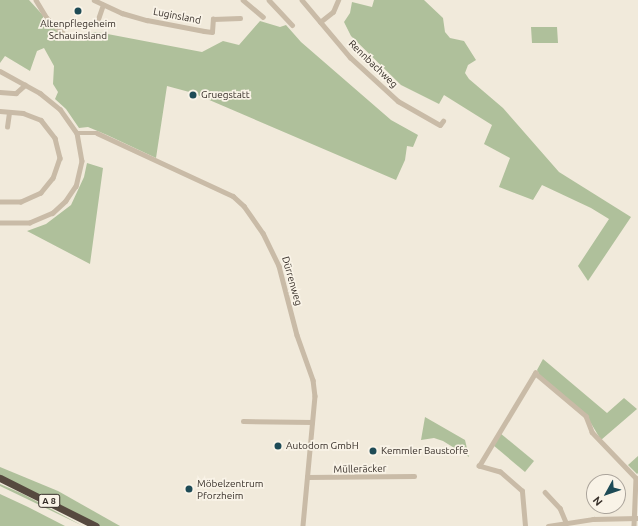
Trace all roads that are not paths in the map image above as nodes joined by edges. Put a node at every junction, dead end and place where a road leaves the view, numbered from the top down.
1 (36, 0) edge
2 (94, 0) edge
3 (243, 0) edge
4 (269, 0) edge
5 (302, 0) edge
6 (338, 0) edge
7 (103, 5) junction
8 (263, 17) dead end
9 (240, 18) dead end
10 (320, 22) junction
11 (96, 25) dead end
12 (292, 25) dead end
13 (65, 35) dead end
14 (0, 70) edge
15 (25, 85) junction
16 (0, 92) edge
17 (0, 111) edge
18 (9, 113) junction
19 (443, 121) dead end
20 (7, 126) dead end
21 (77, 133) junction
22 (0, 202) edge
23 (0, 223) edge
24 (243, 421) dead end
25 (312, 422) junction
26 (414, 476) dead end
27 (307, 477) junction
28 (0, 478) edge
29 (0, 482) edge
30 (545, 492) dead end
31 (636, 518) edge
32 (566, 522) junction
33 (88, 526) edge
34 (96, 526) edge
35 (303, 526) edge
36 (525, 526) edge
37 (548, 526) edge
38 (634, 526) edge

1 - 13 street
2 - 7 street, Luginsland
3 - 8 street
4 - 12 street
5 - 10 street, Rennbachweg
6 - 10 street
7 - 9 street, Luginsland
7 - 11 street
10 - 19 street, Rennbachweg
14 - 15 street
15 - 16 street
15 - 21 street
17 - 18 street
18 - 20 street
18 - 22 street
21 - 23 street
21 - 25 street, Dürrenweg
24 - 25 street
25 - 27 street, Dürrenweg
26 - 27 street, Mülleräcker
27 - 35 street, Dürrenweg
28 - 34 highway, A 8
29 - 33 highway, A 8
30 - 32 street
31 - 32 street
31 - 36 street
31 - 38 street
32 - 37 street

